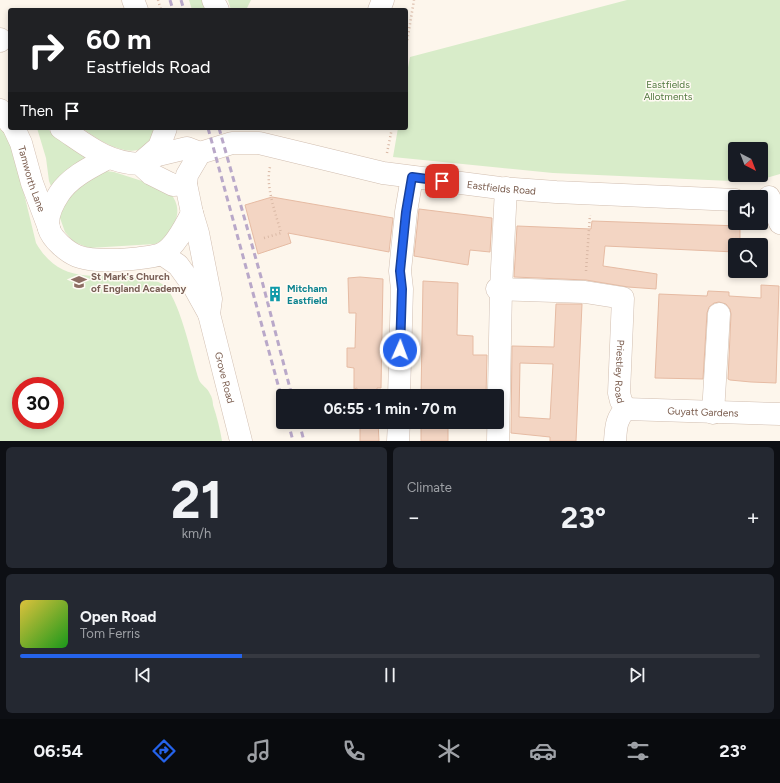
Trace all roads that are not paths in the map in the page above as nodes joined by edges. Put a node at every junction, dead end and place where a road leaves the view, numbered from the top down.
1 (0, 110) edge
2 (8, 120) edge
3 (15, 130) edge
4 (64, 130) edge
5 (165, 130) edge
6 (200, 153) junction
7 (108, 158) junction
8 (140, 164) junction
9 (412, 177) junction
10 (186, 184) junction
11 (506, 188) junction
12 (770, 197) edge
13 (728, 200) edge
14 (192, 213) junction
15 (780, 223) edge
16 (49, 229) junction
17 (162, 254) junction
18 (499, 289) junction
19 (209, 314) junction
20 (719, 314) dead end
21 (399, 389) edge
22 (626, 409) junction
23 (713, 413) junction
24 (780, 414) edge
25 (399, 429) edge
26 (241, 441) edge
27 (398, 441) edge
28 (498, 441) edge
29 (615, 441) edge

1 - 2 street
3 - 16 street, Tamworth Lane
4 - 7 street
5 - 8 street
6 - 8 street
6 - 9 street, Eastfields Road
6 - 10 street
7 - 8 street
7 - 16 street
8 - 10 street
9 - 11 street, Eastfields Road
9 - 21 street
10 - 14 street
11 - 13 street, Eastfields Road
11 - 18 street
12 - 15 street
14 - 17 street
14 - 19 street, Grove Road
16 - 17 street
17 - 19 street, Grove Road
18 - 22 street, Priestley Road
18 - 28 street
19 - 26 street, Grove Road
20 - 23 street
22 - 23 street, Guyatt Gardens
22 - 29 street, Priestley Road
23 - 24 street, Guyatt Gardens
25 - 27 street

